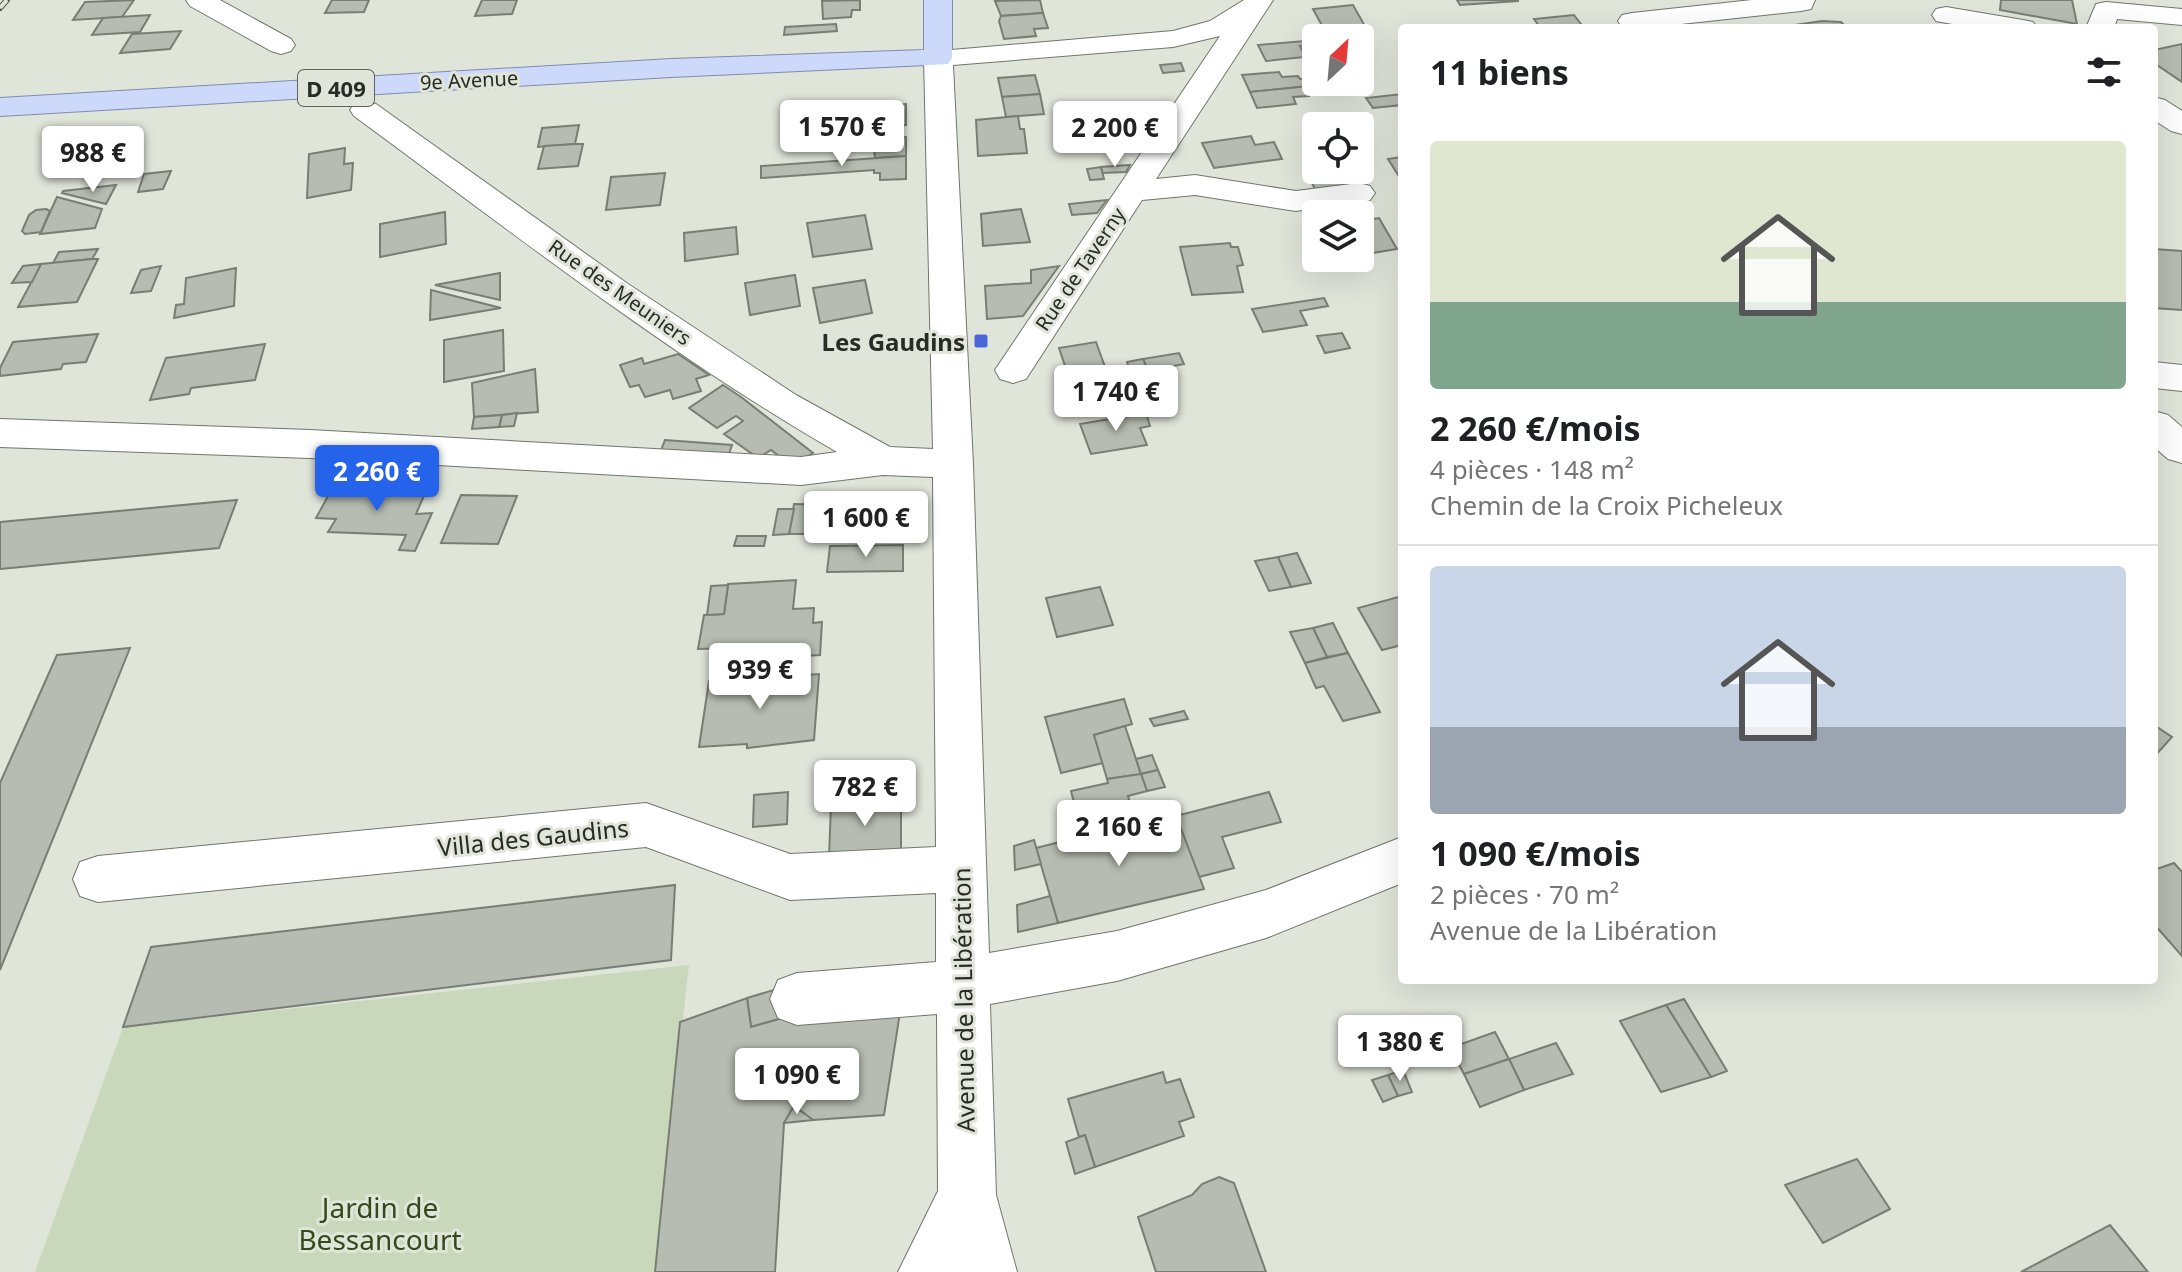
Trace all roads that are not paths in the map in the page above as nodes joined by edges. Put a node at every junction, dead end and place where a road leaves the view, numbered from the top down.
1 (200, 0) edge
2 (938, 0) edge
3 (1801, 0) edge
4 (1256, 4) edge
5 (2104, 13) edge
6 (1946, 14) edge
7 (2182, 17) edge
8 (1627, 19) edge
9 (2001, 24) edge
10 (281, 45) dead end
11 (938, 58) junction
12 (0, 107) edge
13 (2158, 109) edge
14 (365, 110) dead end
15 (2182, 125) edge
16 (1132, 191) junction
17 (1359, 193) dead end
18 (1013, 370) dead end
19 (2158, 375) edge
20 (2182, 378) edge
21 (2158, 428) edge
22 (0, 433) edge
23 (951, 443) junction
24 (2182, 449) edge
25 (883, 461) junction
26 (1398, 862) edge
27 (960, 869) junction
28 (98, 879) dead end
29 (962, 982) junction
30 (797, 999) dead end
31 (967, 1195) junction
32 (928, 1272) edge
33 (987, 1272) edge

1 - 10 street
2 - 11 main road
3 - 8 street
4 - 11 street, Rue de Taverny
4 - 16 street, Rue de Taverny
5 - 7 street
6 - 9 street
11 - 12 main road, 9e Avenue / D 409
11 - 23 street, Avenue de la Libération
13 - 15 street
14 - 25 street, Rue des Meuniers
16 - 17 street
16 - 18 street, Rue de Taverny
19 - 20 street
21 - 24 street
22 - 25 street
23 - 25 street
23 - 27 street, Avenue de la Libération
26 - 29 street
27 - 28 street, Villa des Gaudins
27 - 29 street, Avenue de la Libération
29 - 30 street
29 - 31 street, Avenue de la Libération
31 - 32 street
31 - 33 street

